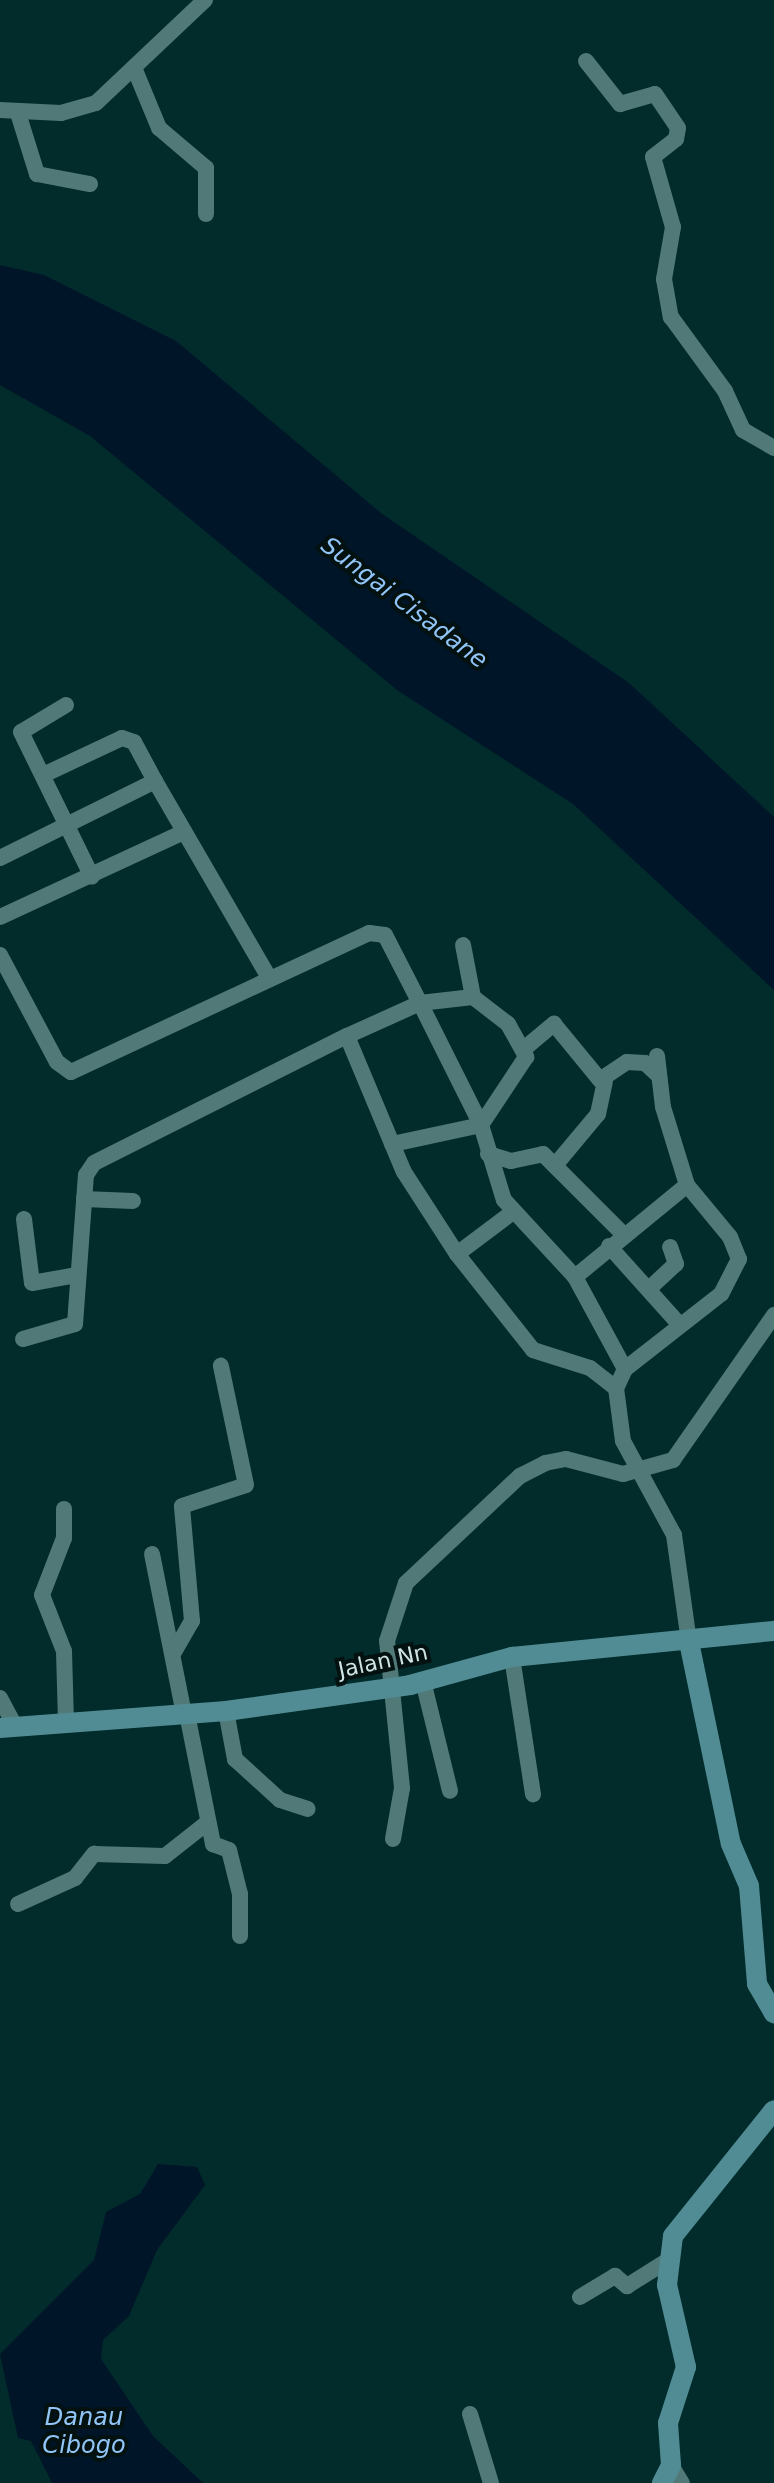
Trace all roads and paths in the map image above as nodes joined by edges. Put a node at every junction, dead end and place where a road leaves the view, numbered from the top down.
1 (205, 0) edge
2 (586, 61) dead end
3 (135, 70) junction
4 (0, 110) edge
5 (18, 113) junction
6 (90, 184) dead end
7 (206, 214) dead end
8 (774, 448) edge
9 (66, 705) dead end
10 (43, 775) junction
11 (155, 781) junction
12 (68, 826) junction
13 (184, 832) junction
14 (0, 858) edge
15 (92, 877) junction
16 (0, 917) edge
17 (463, 945) dead end
18 (0, 955) edge
19 (6, 978) edge
20 (270, 979) junction
21 (473, 997) junction
22 (420, 1003) junction
23 (347, 1036) junction
24 (525, 1048) junction
25 (657, 1056) dead end
26 (657, 1074) junction
27 (605, 1082) junction
28 (481, 1125) junction
29 (392, 1144) junction
30 (488, 1154) junction
31 (557, 1163) junction
32 (687, 1185) junction
33 (84, 1199) junction
34 (133, 1201) dead end
35 (513, 1212) junction
36 (24, 1219) dead end
37 (623, 1234) junction
38 (609, 1246) junction
39 (670, 1247) dead end
40 (457, 1254) junction
41 (77, 1275) junction
42 (575, 1277) junction
43 (651, 1287) junction
44 (774, 1315) edge
45 (680, 1325) junction
46 (23, 1339) dead end
47 (221, 1366) dead end
48 (625, 1369) junction
49 (616, 1388) junction
50 (64, 1509) dead end
51 (152, 1554) dead end
52 (774, 1631) edge
53 (689, 1642) junction
54 (174, 1652) junction
55 (512, 1657) junction
56 (417, 1683) junction
57 (0, 1698) edge
58 (226, 1711) junction
59 (186, 1714) junction
60 (66, 1722) junction
61 (7, 1727) edge
62 (450, 1791) dead end
63 (533, 1794) dead end
64 (308, 1809) dead end
65 (208, 1822) junction
66 (393, 1839) dead end
67 (18, 1904) dead end
68 (240, 1936) dead end
69 (774, 2013) edge
70 (774, 2110) edge
71 (667, 2261) junction
72 (580, 2297) dead end
73 (470, 2414) dead end
74 (666, 2474) edge
75 (491, 2483) edge
76 (682, 2483) edge

1 - 3 street
2 - 8 street
3 - 5 street
3 - 7 street
4 - 5 street
5 - 6 street
9 - 10 street
10 - 11 street
10 - 12 street
11 - 12 street
11 - 13 street
12 - 14 street
12 - 15 street
13 - 15 street
13 - 20 street
15 - 16 street
17 - 21 street
18 - 19 street
19 - 20 street
20 - 22 street
21 - 22 street
21 - 24 street
22 - 23 street
22 - 28 street
23 - 29 street
23 - 33 street
24 - 27 street
24 - 28 street
25 - 26 street
26 - 27 street
26 - 32 street
27 - 31 street
28 - 29 street
28 - 30 street
29 - 40 street
30 - 31 street
30 - 35 street
31 - 37 street
32 - 37 street
32 - 45 street
33 - 34 street
33 - 41 street
35 - 40 street
35 - 42 street
36 - 41 street
37 - 38 street
38 - 42 street
38 - 43 street
39 - 43 street
40 - 49 street
41 - 46 street
42 - 48 street
43 - 45 street
44 - 66 street
45 - 48 street
47 - 54 street
48 - 49 street
49 - 53 street
50 - 60 street
51 - 54 street
52 - 53 street, Jalan Nn
53 - 55 street, Jalan Nn
53 - 69 street
54 - 59 street
55 - 56 street, Jalan Nn
55 - 63 street
56 - 58 street, Jalan Nn
56 - 62 street
57 - 61 street
58 - 59 street, Jalan Nn
58 - 64 street
59 - 60 street, Jalan Nn
59 - 65 street
60 - 61 street, Jalan Nn
65 - 67 street
65 - 68 street
70 - 71 street
71 - 72 street
71 - 74 street
73 - 75 street
74 - 76 street

